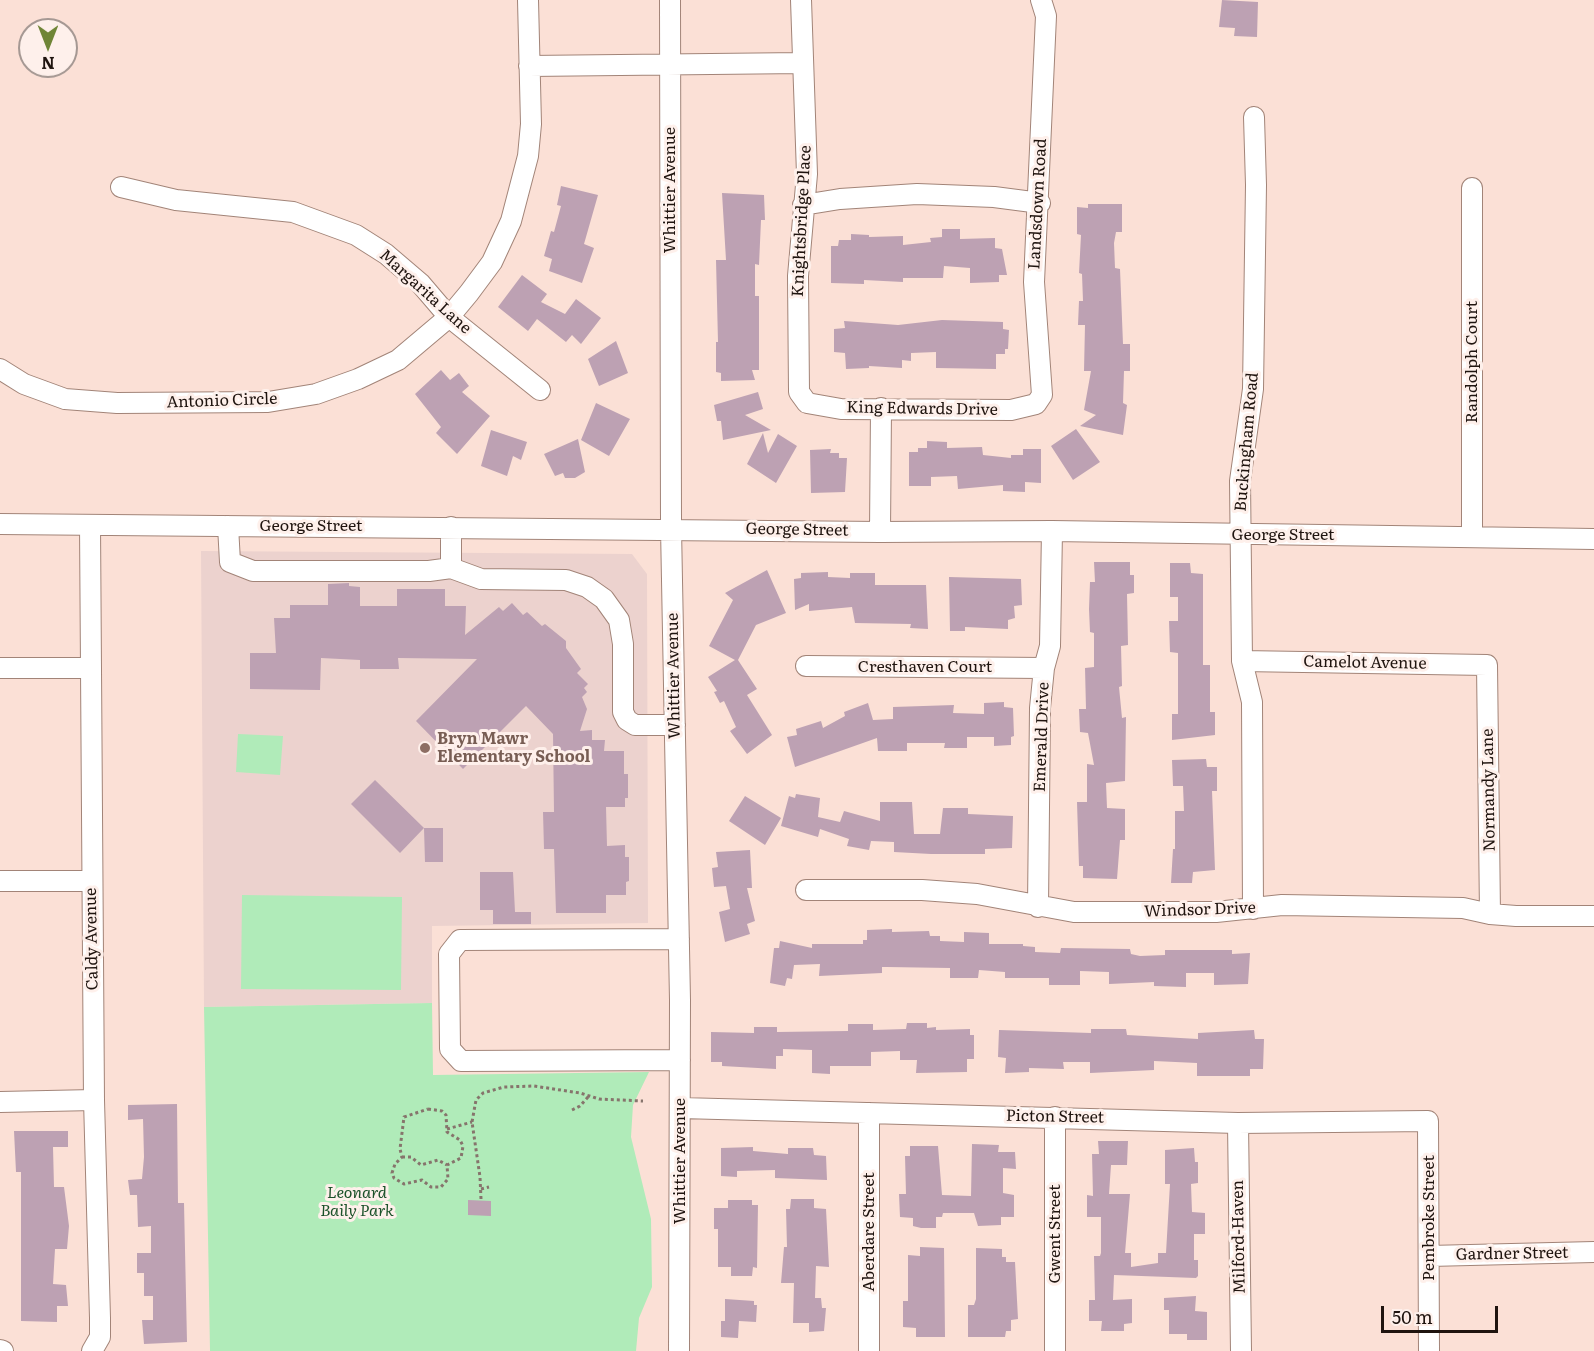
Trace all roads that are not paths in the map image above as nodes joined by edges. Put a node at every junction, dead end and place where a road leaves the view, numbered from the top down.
1 (528, 0) edge
2 (670, 0) edge
3 (801, 0) edge
4 (1041, 1) edge
5 (802, 63) junction
6 (670, 65) junction
7 (529, 66) junction
8 (1254, 117) dead end
9 (121, 187) dead end
10 (1472, 188) dead end
11 (1040, 203) junction
12 (803, 205) junction
13 (448, 317) junction
14 (0, 369) edge
15 (540, 390) dead end
16 (807, 403) joint
17 (1036, 404) joint
18 (881, 408) junction
19 (0, 524) edge
20 (90, 525) junction
21 (228, 526) junction
22 (451, 527) junction
23 (671, 528) junction
24 (1052, 531) junction
25 (880, 532) junction
26 (1240, 535) junction
27 (1472, 536) junction
28 (1594, 539) edge
29 (451, 568) junction
30 (1242, 661) junction
31 (1487, 665) joint
32 (806, 666) dead end
33 (0, 668) edge
34 (89, 668) junction
35 (1044, 668) junction
36 (675, 725) junction
37 (0, 881) edge
38 (92, 881) junction
39 (806, 890) dead end
40 (1038, 907) junction
41 (1253, 909) junction
42 (1490, 914) junction
43 (1594, 916) edge
44 (679, 939) junction
45 (680, 1060) junction
46 (94, 1100) junction
47 (0, 1102) edge
48 (681, 1108) junction
49 (869, 1113) junction
50 (1054, 1116) junction
51 (1428, 1121) joint
52 (1238, 1123) junction
53 (1594, 1252) edge
54 (1429, 1256) junction
55 (91, 1351) edge
56 (679, 1351) edge
57 (869, 1351) edge
58 (1055, 1351) edge
59 (1241, 1351) edge
60 (1429, 1351) edge

1 - 7 street, Antonio Circle
2 - 6 street, Whittier Avenue
3 - 5 street, Knightsbridge Place
4 - 11 street, Landsdown Road
5 - 6 street
5 - 12 street, Knightsbridge Place
6 - 7 street
6 - 23 street, Whittier Avenue
7 - 13 street, Antonio Circle
8 - 26 street, Buckingham Road
9 - 13 street, Margarita Lane
10 - 27 street, Randolph Court
11 - 12 street
11 - 17 street, Landsdown Road
12 - 16 street, Knightsbridge Place
13 - 14 street, Antonio Circle
13 - 15 street, Margarita Lane
16 - 18 street, King Edwards Drive
17 - 18 street, King Edwards Drive
18 - 25 street
19 - 20 street, George Street
20 - 21 street, George Street
20 - 34 street, Caldy Avenue
21 - 22 street, George Street
21 - 29 street
22 - 23 street, George Street
22 - 29 street
23 - 25 street, George Street
23 - 36 street, Whittier Avenue
24 - 25 street, George Street
24 - 26 street, George Street
24 - 35 street, Emerald Drive
26 - 27 street, George Street
26 - 30 street, Buckingham Road
27 - 28 street, George Street
29 - 36 street
30 - 31 street, Camelot Avenue
30 - 41 street, Buckingham Road
31 - 42 street, Normandy Lane
32 - 35 street, Cresthaven Court
33 - 34 street
34 - 38 street, Caldy Avenue
35 - 40 street, Emerald Drive
36 - 44 street, Whittier Avenue
37 - 38 street
38 - 46 street, Caldy Avenue
39 - 40 street, Windsor Drive
40 - 41 street, Windsor Drive
41 - 42 street, Windsor Drive
42 - 43 street, Windsor Drive
44 - 45 street, Whittier Avenue
44 - 45 street
45 - 48 street, Whittier Avenue
46 - 47 street
46 - 55 street, Caldy Avenue
48 - 49 street, Picton Street
48 - 56 street, Whittier Avenue
49 - 50 street, Picton Street
49 - 57 street, Aberdare Street
50 - 52 street, Picton Street
50 - 58 street, Gwent Street
51 - 52 street, Picton Street
51 - 54 street, Pembroke Street
52 - 59 street, Milford-Haven
53 - 54 street, Gardner Street
54 - 60 street, Pembroke Street

